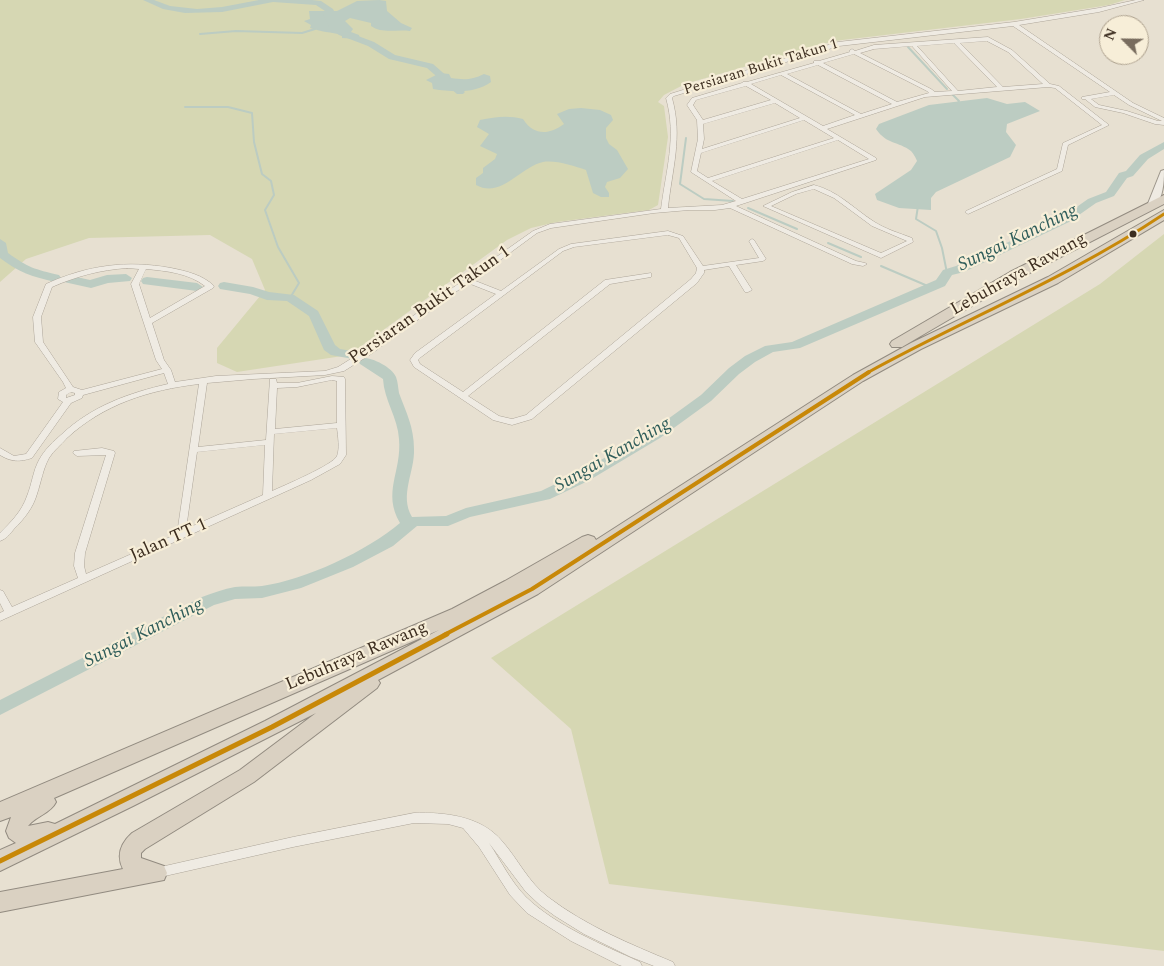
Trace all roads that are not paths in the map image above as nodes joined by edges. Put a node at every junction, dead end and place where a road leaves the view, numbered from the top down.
1 (1142, 0) edge
2 (1014, 24) junction
3 (956, 42) junction
4 (838, 44) junction
5 (913, 44) junction
6 (853, 51) junction
7 (816, 62) junction
8 (781, 73) junction
9 (745, 83) junction
10 (1048, 85) junction
11 (1001, 88) junction
12 (955, 91) junction
13 (1114, 93) junction
14 (934, 94) junction
15 (1087, 98) junction
16 (1073, 100) junction
17 (775, 101) junction
18 (895, 103) junction
19 (859, 115) junction
20 (806, 118) junction
21 (1164, 121) edge
22 (700, 123) junction
23 (823, 128) junction
24 (839, 138) junction
25 (700, 152) junction
26 (1164, 173) edge
27 (708, 180) junction
28 (665, 197) junction
29 (1164, 199) edge
30 (741, 201) junction
31 (732, 206) junction
32 (1152, 206) junction
33 (690, 208) junction
34 (664, 211) junction
35 (968, 212) dead end
36 (1164, 214) edge
37 (810, 231) joint
38 (824, 237) joint
39 (800, 238) junction
40 (752, 241) dead end
41 (814, 244) junction
42 (881, 256) joint
43 (731, 263) junction
44 (864, 264) dead end
45 (144, 266) junction
46 (701, 268) junction
47 (648, 275) dead end
48 (1015, 275) junction
49 (466, 280) junction
50 (748, 290) dead end
51 (1034, 290) junction
52 (502, 294) junction
53 (148, 322) junction
54 (160, 360) junction
55 (167, 370) junction
56 (157, 372) junction
57 (273, 376) junction
58 (203, 381) junction
59 (172, 384) junction
60 (162, 386) junction
61 (273, 386) junction
62 (70, 389) junction
63 (80, 393) junction
64 (463, 396) junction
65 (68, 401) junction
66 (342, 426) junction
67 (270, 432) junction
68 (270, 442) junction
69 (193, 450) junction
70 (0, 451) edge
71 (77, 453) dead end
72 (267, 496) junction
73 (181, 535) junction
74 (0, 538) edge
75 (84, 579) junction
76 (0, 594) edge
77 (10, 612) junction
78 (0, 617) edge
79 (415, 652) junction
80 (122, 759) junction
81 (126, 800) junction
82 (0, 812) edge
83 (462, 822) junction
84 (0, 861) edge
85 (156, 873) junction
86 (0, 902) edge
87 (636, 966) edge
88 (669, 966) edge

1 - 2 street
2 - 4 street, Persiaran Bukit Takun 1
2 - 13 street
3 - 5 street
3 - 10 street
3 - 11 street
4 - 6 street
4 - 28 street, Persiaran Bukit Takun 1
5 - 6 street
5 - 12 street
6 - 7 street
6 - 14 street
7 - 8 street
7 - 18 street
8 - 9 street
8 - 19 street
9 - 17 street
9 - 22 street
10 - 11 street
10 - 16 street
11 - 12 street
12 - 14 street
13 - 15 street
13 - 21 street
14 - 18 street
15 - 16 street
15 - 21 street
16 - 35 street
17 - 20 street
17 - 22 street
18 - 19 street
19 - 23 street
20 - 23 street
20 - 25 street
22 - 25 street
23 - 24 street
24 - 27 street
24 - 30 street
25 - 27 street
26 - 32 street
27 - 30 street
28 - 33 street
28 - 34 street
29 - 32 highway, Lebuhraya Rawang
30 - 31 street
31 - 33 street
31 - 39 street
32 - 48 highway, Lebuhraya Rawang
33 - 34 street
34 - 49 street, Persiaran Bukit Takun 1
36 - 51 highway, Lebuhraya Rawang
37 - 38 street
37 - 39 street
38 - 41 street
39 - 41 street
40 - 43 street
41 - 44 street
42 - 42 street
43 - 46 street
43 - 50 street
45 - 53 street
45 - 53 street
45 - 62 street
46 - 52 street
46 - 64 street
47 - 64 street
48 - 51 highway
48 - 80 highway, Lebuhraya Rawang
49 - 52 street
49 - 57 street, Persiaran Bukit Takun 1
51 - 79 highway, Lebuhraya Rawang
52 - 64 street
53 - 54 street
54 - 55 street
54 - 56 street
55 - 56 street
55 - 59 street
56 - 60 street
56 - 63 street
57 - 58 street, Persiaran Bukit Takun 1
57 - 61 street
58 - 59 street, Persiaran Bukit Takun 1
58 - 69 street
59 - 60 street, Persiaran Bukit Takun 1
60 - 74 street, Persiaran Bukit Takun 1
61 - 66 street
61 - 67 street
62 - 63 street
62 - 65 street
63 - 65 street
65 - 70 street
66 - 67 street
66 - 72 street, Jalan TT 1
67 - 68 street
68 - 69 street
68 - 72 street
69 - 73 street
71 - 75 street
72 - 73 street, Jalan TT 1
73 - 75 street, Jalan TT 1
75 - 77 street, Jalan TT 1
76 - 77 street
77 - 78 street, Jalan TT 1
79 - 81 highway, Lebuhraya Rawang
79 - 85 highway
80 - 81 highway
80 - 82 highway, Lebuhraya Rawang
81 - 84 highway, Lebuhraya Rawang
83 - 85 street
83 - 87 street
83 - 88 street
85 - 86 highway

